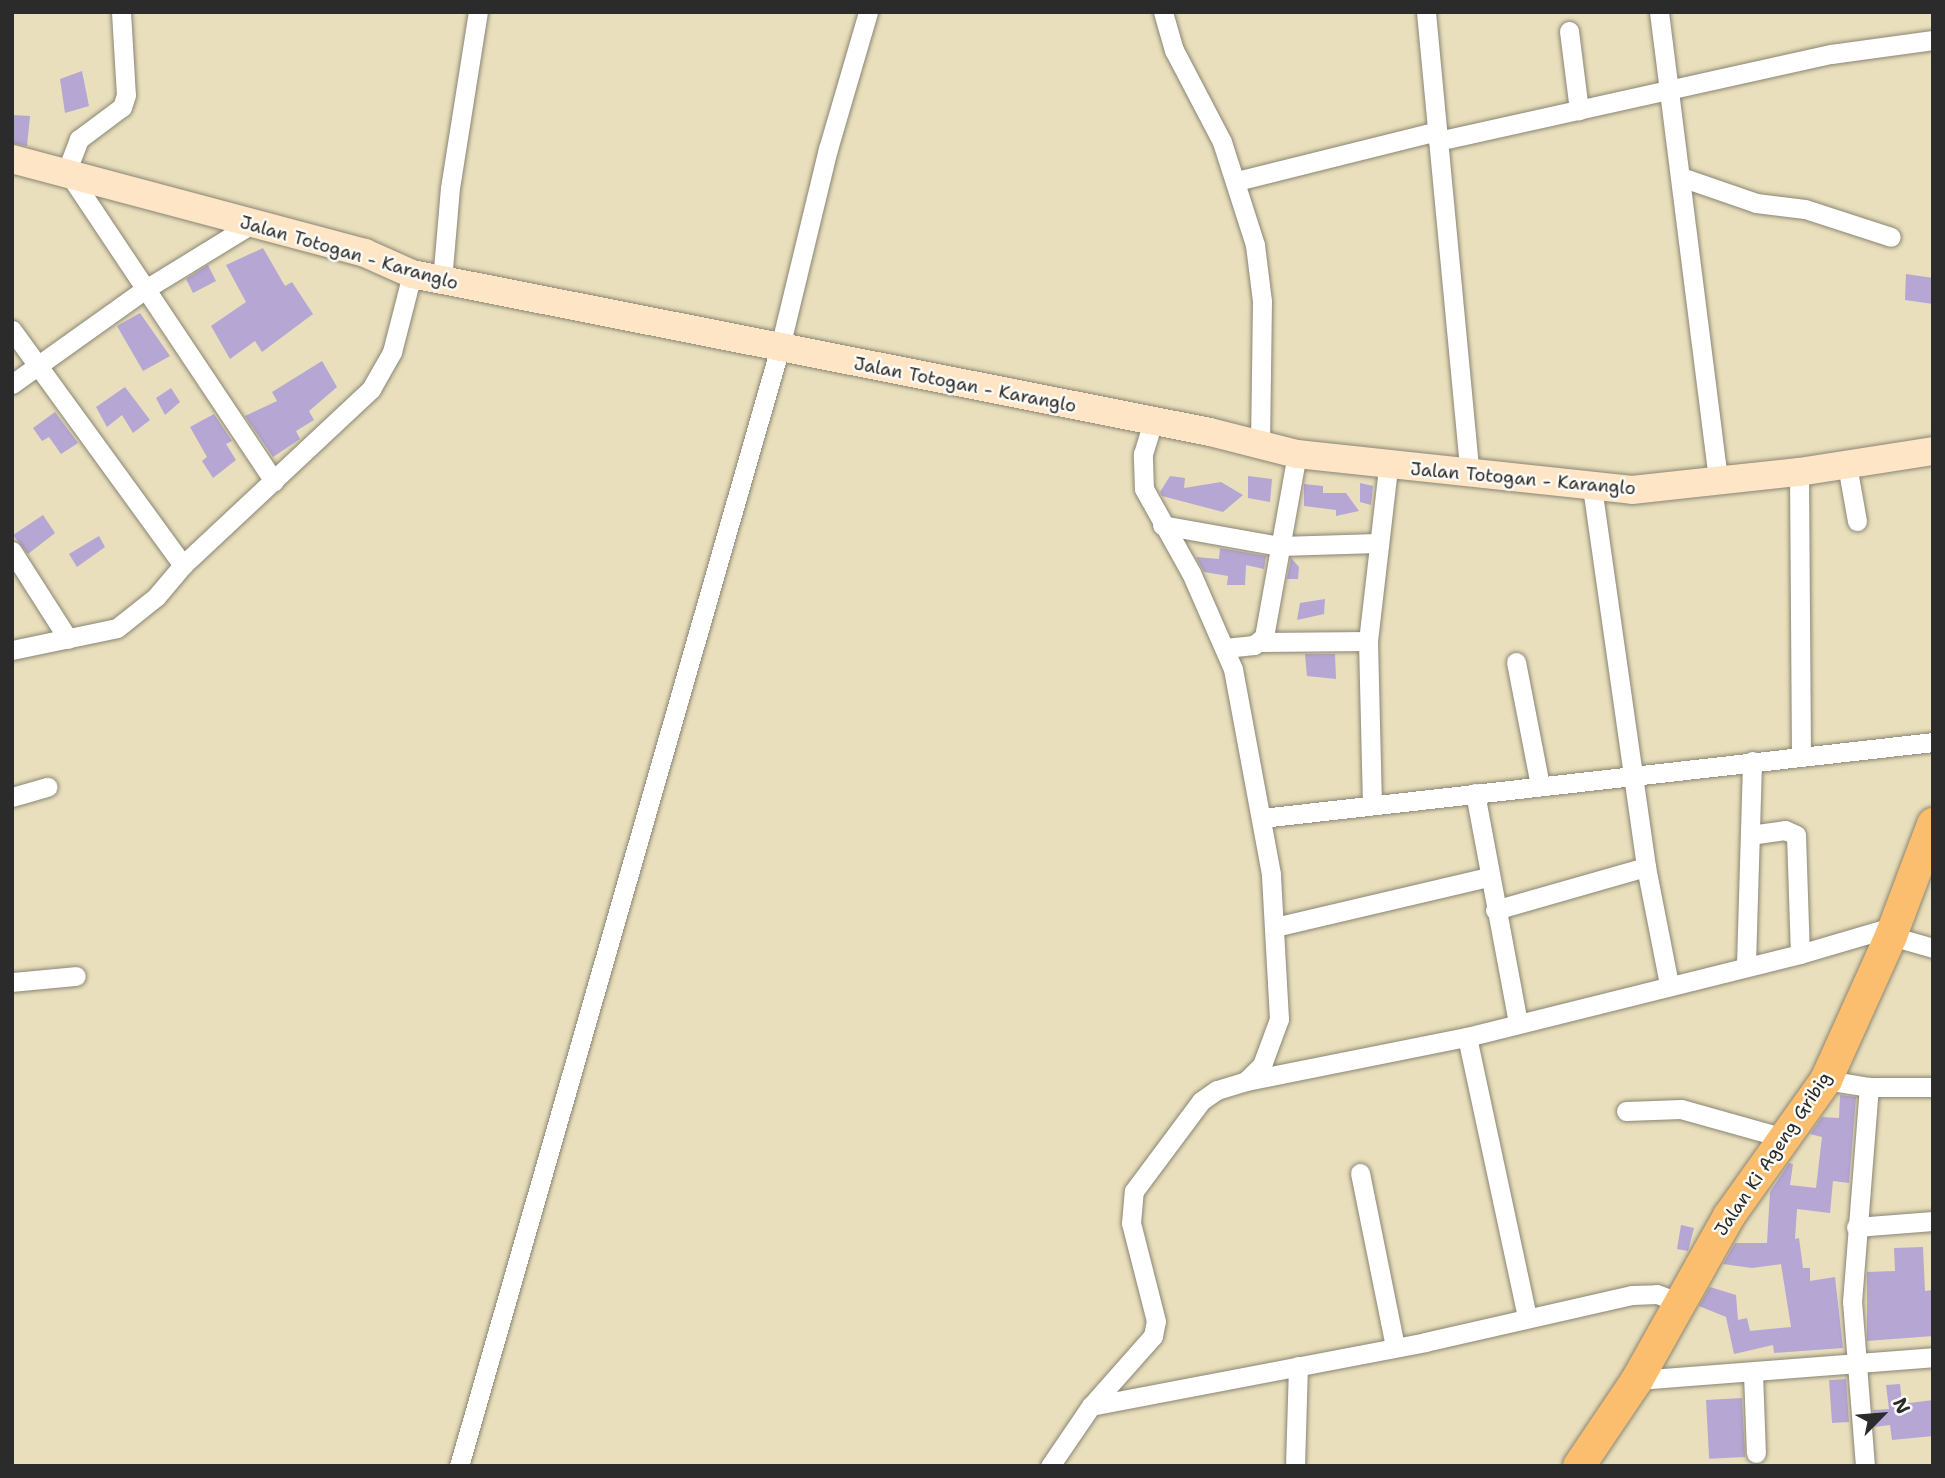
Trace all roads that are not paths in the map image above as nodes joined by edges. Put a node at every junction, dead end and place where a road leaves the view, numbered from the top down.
1 (121, 12) edge
2 (478, 12) edge
3 (868, 12) edge
4 (1163, 12) edge
5 (1426, 12) edge
6 (1659, 12) edge
7 (1569, 31) dead end
8 (1933, 40) edge
9 (1670, 89) junction
10 (1579, 110) junction
11 (1437, 136) junction
12 (12, 159) edge
13 (67, 171) junction
14 (1681, 177) junction
15 (1237, 181) junction
16 (250, 225) junction
17 (1891, 237) dead end
18 (428, 278) junction
19 (144, 290) junction
20 (12, 330) edge
21 (779, 346) junction
22 (38, 365) junction
23 (12, 384) edge
24 (1153, 421) junction
25 (1260, 445) junction
26 (1933, 451) edge
27 (1297, 454) junction
28 (1847, 465) junction
29 (1388, 467) junction
30 (1799, 472) junction
31 (1470, 475) junction
32 (274, 481) junction
33 (1718, 481) junction
34 (1592, 487) junction
35 (1857, 521) dead end
36 (1163, 525) junction
37 (1377, 542) junction
38 (1280, 546) junction
39 (12, 551) edge
40 (183, 565) junction
41 (68, 639) junction
42 (1368, 641) junction
43 (1261, 642) junction
44 (1225, 648) junction
45 (12, 650) edge
46 (1516, 662) dead end
47 (1933, 742) edge
48 (1801, 755) junction
49 (1752, 761) junction
50 (1636, 774) junction
51 (1540, 785) junction
52 (48, 787) dead end
53 (1475, 793) junction
54 (12, 797) edge
55 (1372, 804) junction
56 (1262, 818) junction
57 (1933, 824) edge
58 (1750, 835) junction
59 (1928, 854) edge
60 (1646, 867) junction
61 (1489, 877) junction
62 (1495, 910) junction
63 (1275, 927) junction
64 (1893, 931) junction
65 (1933, 948) edge
66 (1800, 954) junction
67 (1746, 965) junction
68 (76, 976) dead end
69 (12, 982) edge
70 (1669, 984) junction
71 (1518, 1022) junction
72 (1467, 1037) junction
73 (1826, 1080) junction
74 (1246, 1081) junction
75 (1869, 1087) junction
76 (1933, 1087) edge
77 (1626, 1111) dead end
78 (1784, 1138) junction
79 (1360, 1173) dead end
80 (1933, 1222) edge
81 (1856, 1227) junction
82 (1678, 1302) junction
83 (1527, 1317) junction
84 (1395, 1347) junction
85 (1933, 1357) edge
86 (1298, 1366) junction
87 (1860, 1366) junction
88 (1753, 1373) junction
89 (1637, 1380) junction
90 (1091, 1406) junction
91 (1756, 1453) dead end
92 (459, 1466) edge
93 (1050, 1466) edge
94 (1295, 1466) edge
95 (1578, 1466) edge
96 (1866, 1466) edge

1 - 13 street
2 - 18 street
3 - 21 street
4 - 15 street
5 - 11 street
6 - 9 street
7 - 10 street
8 - 9 street
9 - 10 street
9 - 14 street
10 - 11 street
11 - 15 street
11 - 31 street
12 - 13 main road, Jalan Totogan - Karanglo
13 - 16 main road, Jalan Totogan - Karanglo
13 - 19 street
14 - 17 street
14 - 33 street
15 - 25 street
16 - 18 main road, Jalan Totogan - Karanglo
16 - 19 street
18 - 21 main road, Jalan Totogan - Karanglo
18 - 32 street
19 - 22 street
19 - 32 street
20 - 22 street
21 - 24 main road, Jalan Totogan - Karanglo
21 - 92 street
22 - 23 street
22 - 40 street
24 - 25 main road, Jalan Totogan - Karanglo
24 - 36 street
25 - 27 main road, Jalan Totogan - Karanglo
26 - 28 main road, Jalan Totogan - Karanglo
27 - 29 main road, Jalan Totogan - Karanglo
27 - 38 street
28 - 30 main road, Jalan Totogan - Karanglo
28 - 35 street
29 - 31 main road, Jalan Totogan - Karanglo
29 - 37 street
30 - 33 main road, Jalan Totogan - Karanglo
30 - 48 street
31 - 34 main road, Jalan Totogan - Karanglo
32 - 40 street
33 - 34 main road, Jalan Totogan - Karanglo
34 - 50 street
36 - 38 street
36 - 44 street
37 - 38 street
37 - 42 street
38 - 43 street
39 - 41 street
40 - 41 street
41 - 45 street
42 - 43 street
42 - 55 street
43 - 44 street
44 - 56 street
46 - 51 street
47 - 48 street
48 - 49 street
49 - 50 street
49 - 58 street
50 - 51 street
50 - 60 street
51 - 53 street
52 - 54 street
53 - 55 street
53 - 61 street
55 - 56 street
56 - 63 street
57 - 59 main road, Jalan Ki Ageng Gribig
58 - 66 street
58 - 67 street
59 - 64 main road, Jalan Ki Ageng Gribig
60 - 62 street
60 - 70 street
61 - 62 street
61 - 63 street
62 - 71 street
63 - 74 street
64 - 65 street
64 - 66 street
64 - 73 main road, Jalan Ki Ageng Gribig
66 - 67 street
67 - 70 street
68 - 69 street
70 - 71 street
71 - 72 street
72 - 74 street
72 - 83 street
73 - 75 street
73 - 78 main road, Jalan Ki Ageng Gribig
74 - 90 street
75 - 76 street
75 - 81 street
77 - 78 street
78 - 82 main road, Jalan Ki Ageng Gribig
79 - 84 street
80 - 81 street
81 - 87 street
82 - 83 street
82 - 89 main road, Jalan Ki Ageng Gribig
83 - 84 street
84 - 86 street
85 - 87 street
86 - 90 street
86 - 94 street
87 - 88 street
87 - 96 street
88 - 89 street
88 - 91 street
89 - 95 main road, Jalan Ki Ageng Gribig
90 - 93 street

